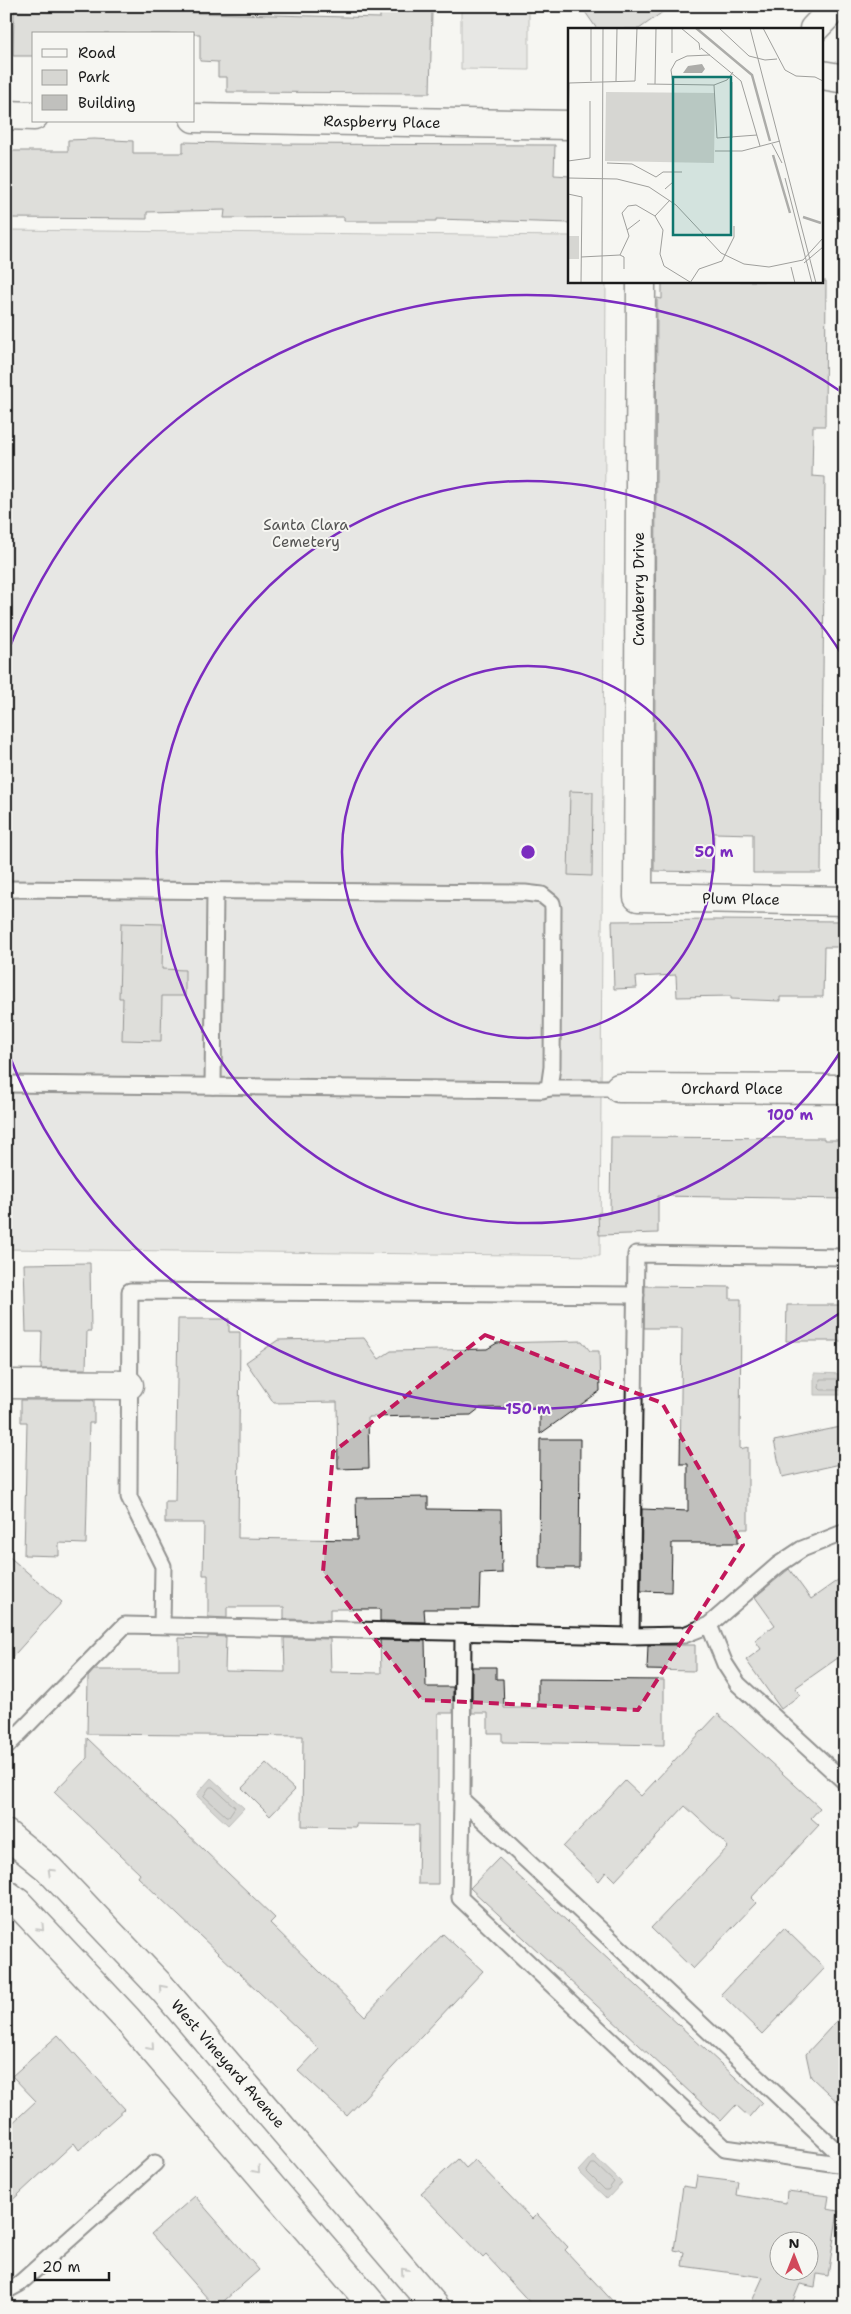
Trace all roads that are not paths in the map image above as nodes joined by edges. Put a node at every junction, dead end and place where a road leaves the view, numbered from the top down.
1 (836, 6) edge
2 (815, 28) edge
3 (824, 75) edge
4 (845, 80) edge
5 (6, 115) edge
6 (32, 116) edge
7 (195, 118) edge
8 (568, 125) edge
9 (641, 282) edge
10 (6, 889) edge
11 (215, 891) junction
12 (638, 897) joint
13 (845, 901) edge
14 (6, 1084) edge
15 (213, 1086) junction
16 (549, 1088) junction
17 (619, 1088) joint
18 (845, 1089) edge
19 (845, 1257) edge
20 (636, 1295) junction
21 (6, 1384) edge
22 (129, 1385) junction
23 (845, 1532) edge
24 (162, 1625) junction
25 (709, 1625) junction
26 (463, 1633) junction
27 (631, 1636) junction
28 (6, 1747) edge
29 (845, 1782) edge
30 (462, 1800) junction
31 (6, 1834) edge
32 (6, 1894) edge
33 (845, 2159) edge
34 (155, 2163) dead end
35 (845, 2165) edge
36 (6, 2291) edge
37 (375, 2308) edge
38 (436, 2308) edge

1 - 2 street
3 - 4 street
5 - 6 street
7 - 8 street, Raspberry Place
9 - 12 street, Cranberry Drive
10 - 11 lane
11 - 15 lane
11 - 16 lane
12 - 13 street, Plum Place
14 - 15 lane
15 - 16 lane
16 - 17 lane
17 - 18 street, Orchard Place
19 - 20 lane
20 - 22 lane
20 - 27 lane
21 - 22 street
22 - 24 lane
23 - 25 lane
24 - 26 lane
24 - 28 lane
25 - 27 lane
25 - 29 lane
26 - 27 lane
26 - 30 lane
30 - 33 lane
30 - 35 lane
38 -> 31 street, West Vineyard Avenue
32 -> 37 street
34 - 36 lane

